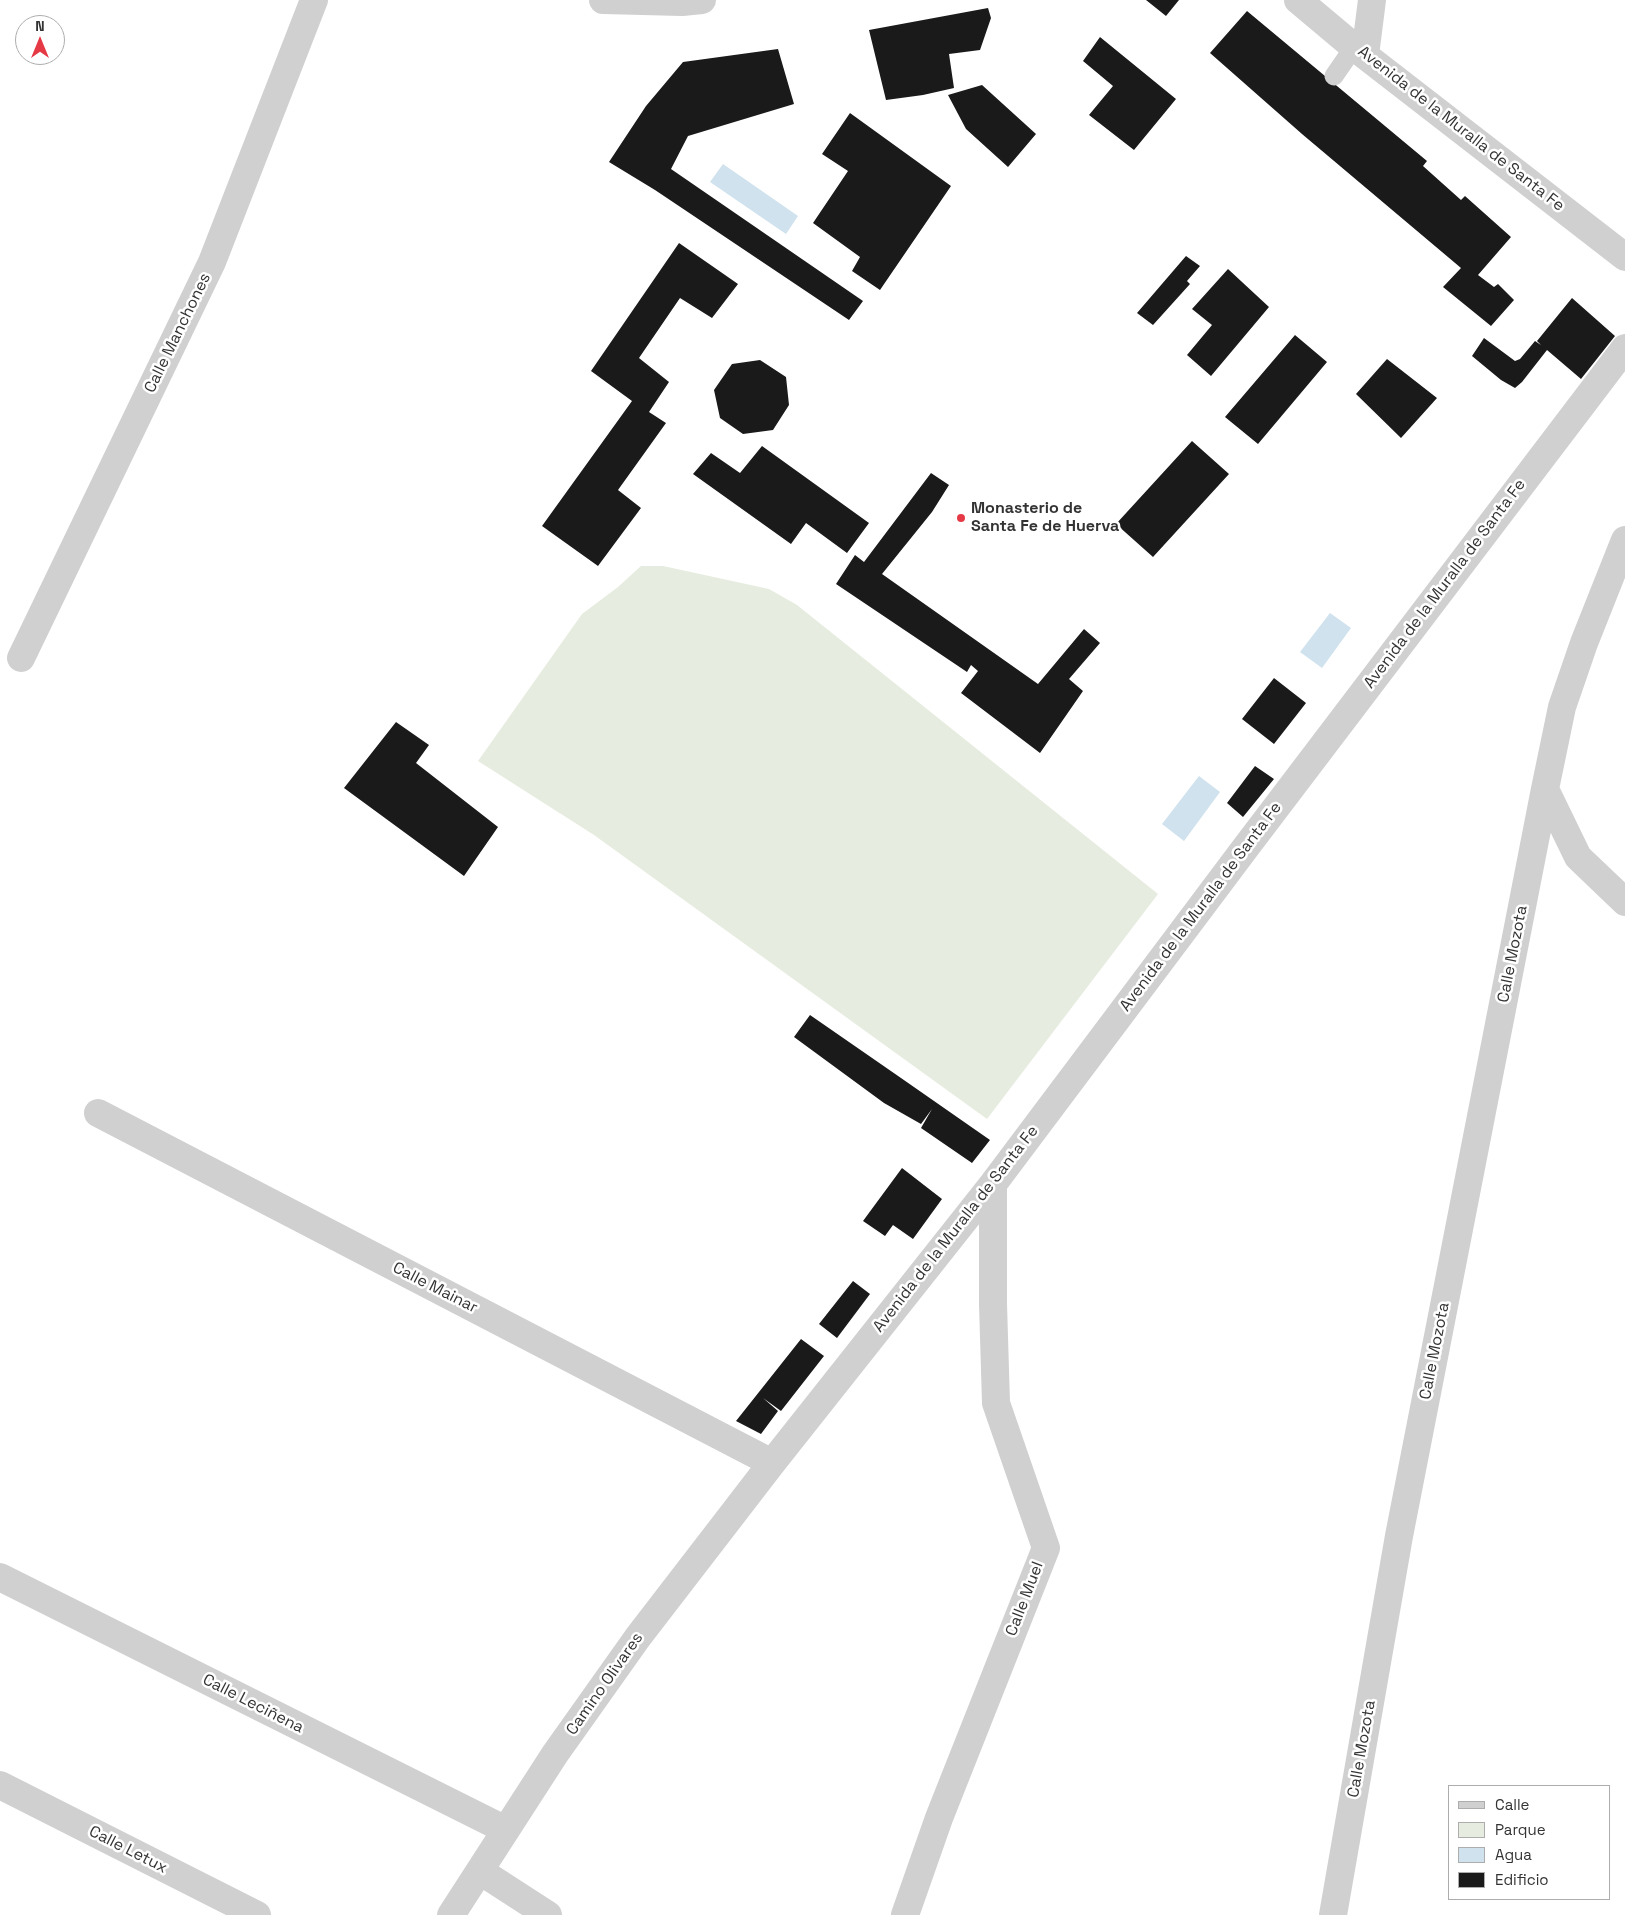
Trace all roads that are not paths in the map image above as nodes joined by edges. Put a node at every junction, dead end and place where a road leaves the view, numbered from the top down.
1 (314, 0) edge
2 (603, 0) edge
3 (702, 0) edge
4 (1298, 0) edge
5 (1372, 0) edge
6 (1360, 51) junction
7 (1334, 76) dead end
8 (1625, 257) edge
9 (1625, 348) edge
10 (1625, 540) edge
11 (22, 658) dead end
12 (1545, 789) junction
13 (1625, 902) edge
14 (98, 1113) dead end
15 (994, 1184) junction
16 (772, 1462) junction
17 (0, 1577) edge
18 (0, 1785) edge
19 (506, 1830) junction
20 (480, 1871) junction
21 (257, 1915) edge
22 (451, 1915) edge
23 (548, 1915) edge
24 (905, 1915) edge
25 (1333, 1915) edge

1 - 11 street, Calle Manchones
2 - 3 street
4 - 6 street, Avenida de la Muralla de Santa Fe
5 - 6 street
6 - 7 lane
6 - 8 street, Avenida de la Muralla de Santa Fe
9 - 15 street, Avenida de la Muralla de Santa Fe
10 - 12 street, Calle Mozota
12 - 13 street
12 - 25 street, Calle Mozota
14 - 16 street, Calle Mainar
15 - 16 street, Avenida de la Muralla de Santa Fe
15 - 24 street, Calle Muel
16 - 19 street, Camino Olivares
17 - 19 street, Calle Leciñena
18 - 21 street, Calle Letux
19 - 20 street, Camino Olivares
20 - 22 street, Camino Olivares
20 - 23 street

